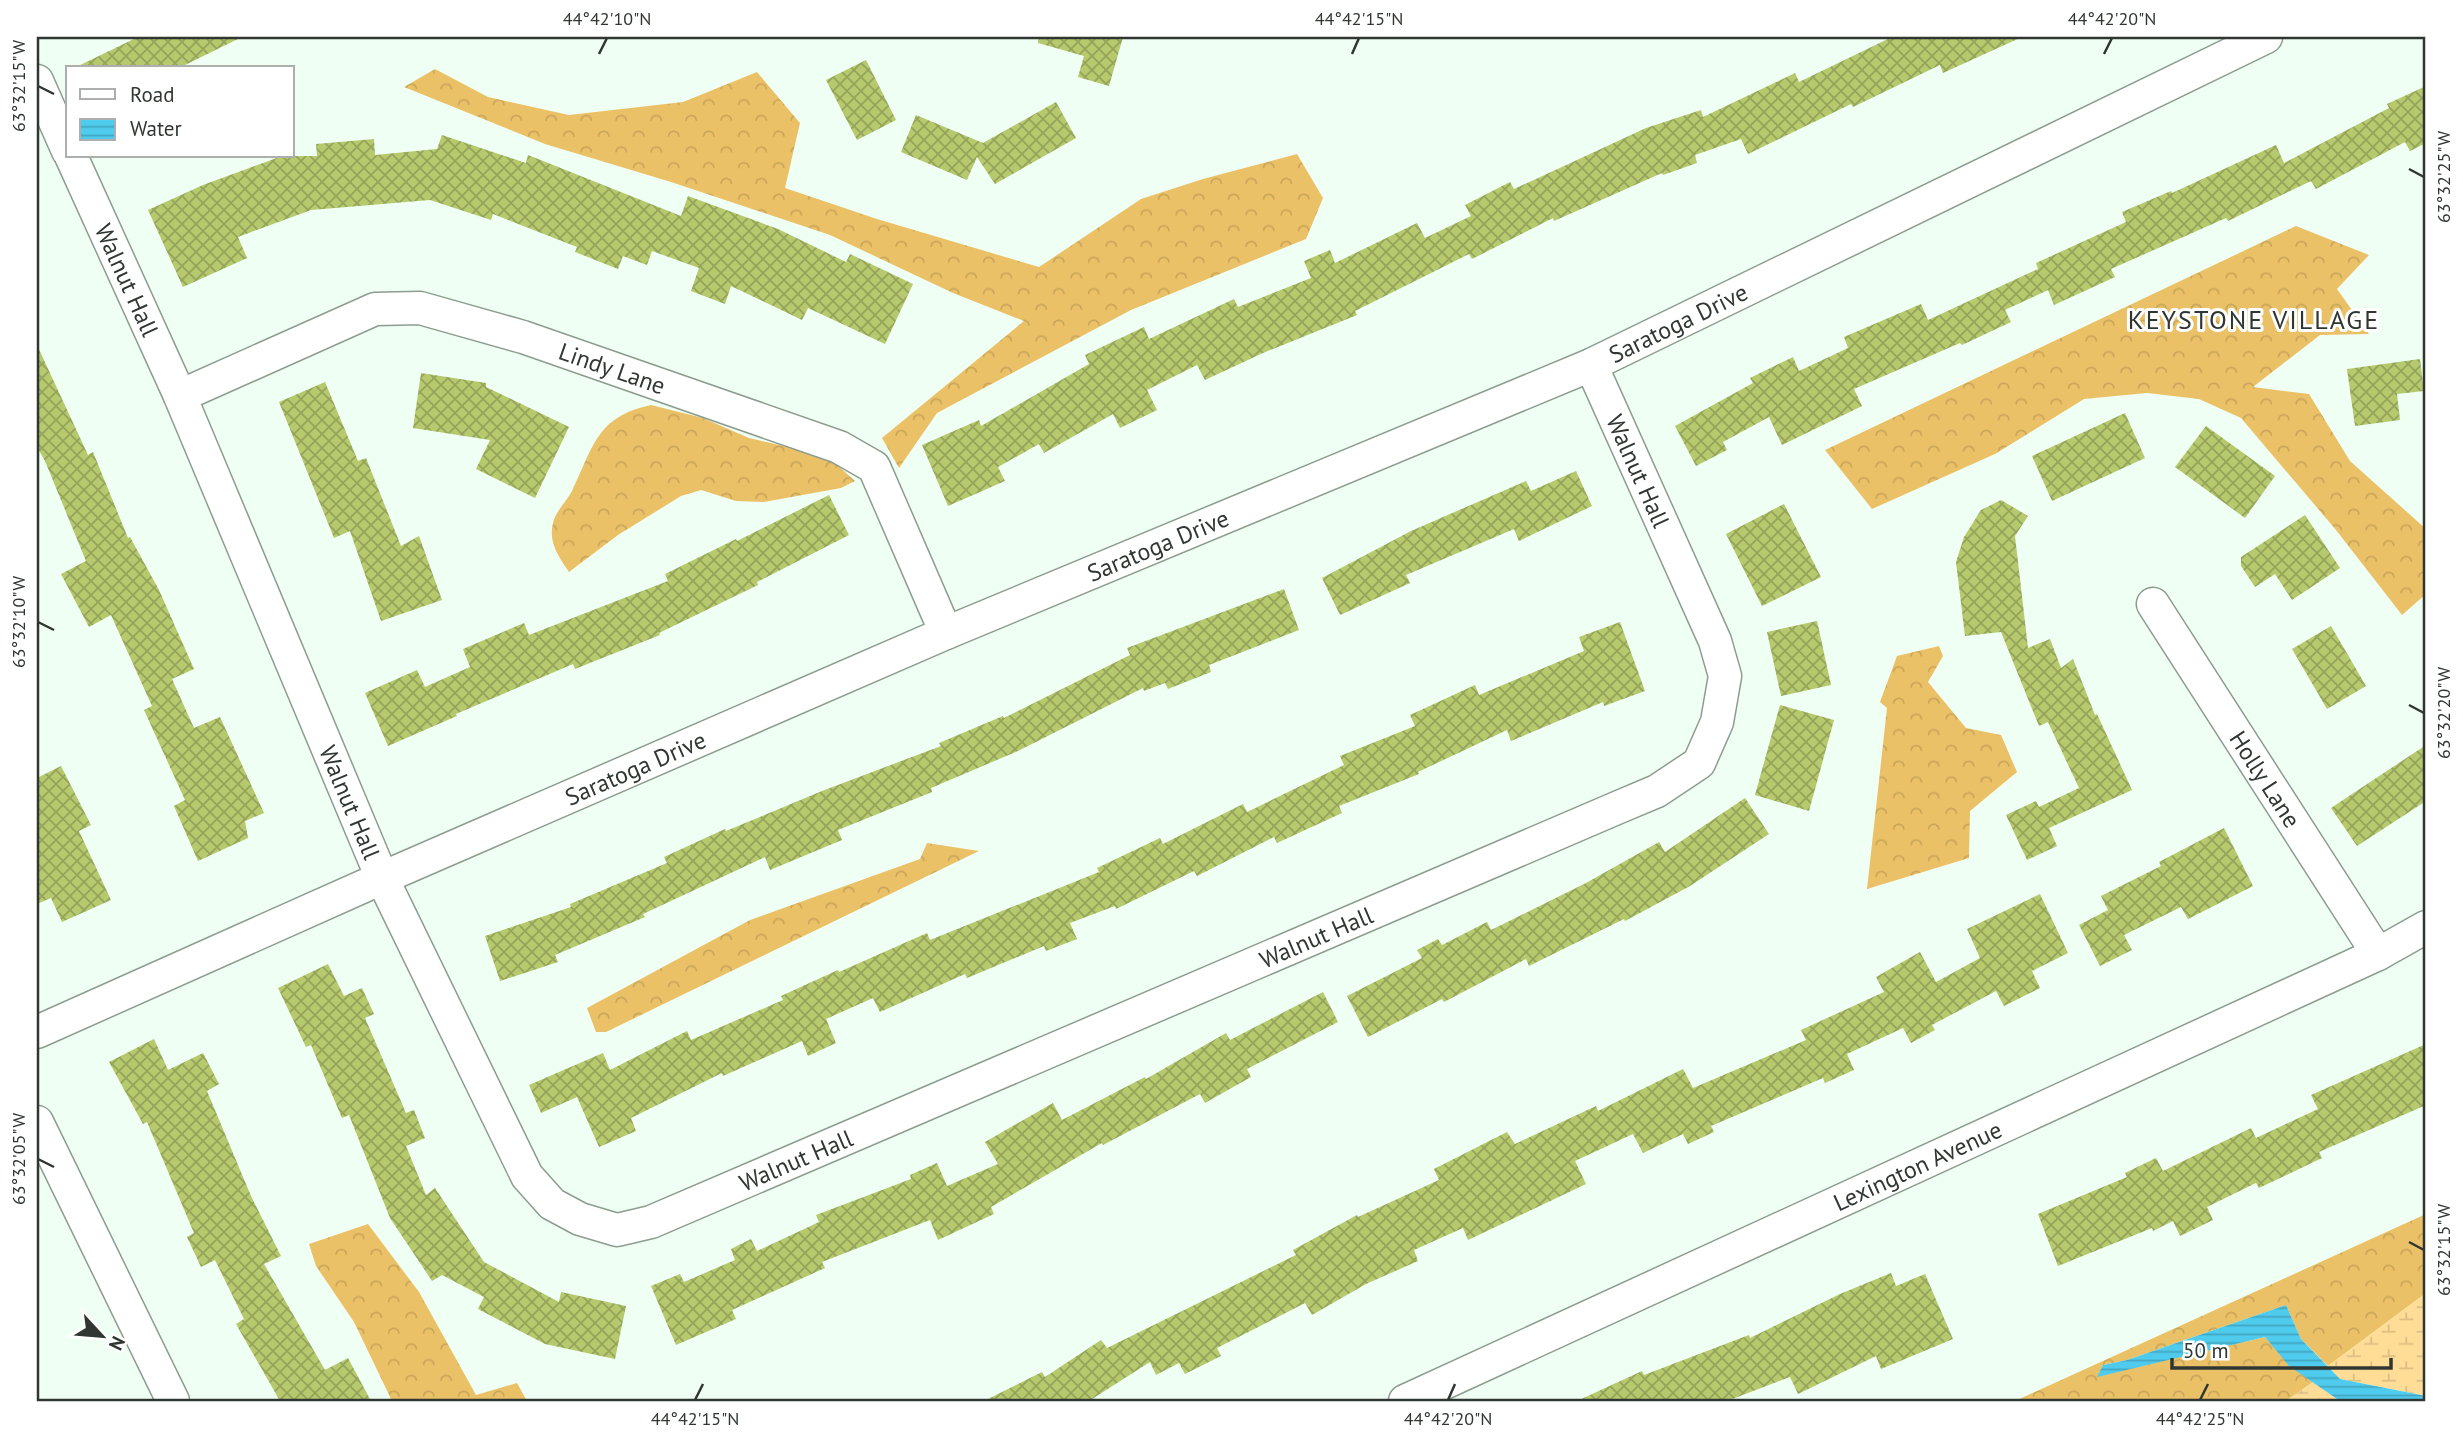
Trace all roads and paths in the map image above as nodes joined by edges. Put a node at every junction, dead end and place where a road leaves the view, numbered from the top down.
1 (2266, 37) edge
2 (37, 81) edge
3 (66, 146) edge
4 (72, 158) edge
5 (1591, 365) junction
6 (180, 396) junction
7 (2152, 604) dead end
8 (946, 633) junction
9 (382, 878) junction
10 (2426, 927) edge
11 (2378, 954) junction
12 (37, 1032) edge
13 (37, 1122) edge
14 (173, 1401) edge
15 (1405, 1401) edge

1 - 5 street, Saratoga Drive
2 - 3 street
4 - 6 street, Walnut Hall
5 - 8 street, Saratoga Drive
5 - 9 street, Walnut Hall
6 - 8 street, Lindy Lane
6 - 9 street, Walnut Hall
7 - 11 street, Holly Lane
8 - 9 street, Saratoga Drive
9 - 12 street, Saratoga Drive
10 - 11 street, Lexington Avenue
11 - 15 street, Lexington Avenue
13 - 14 street

